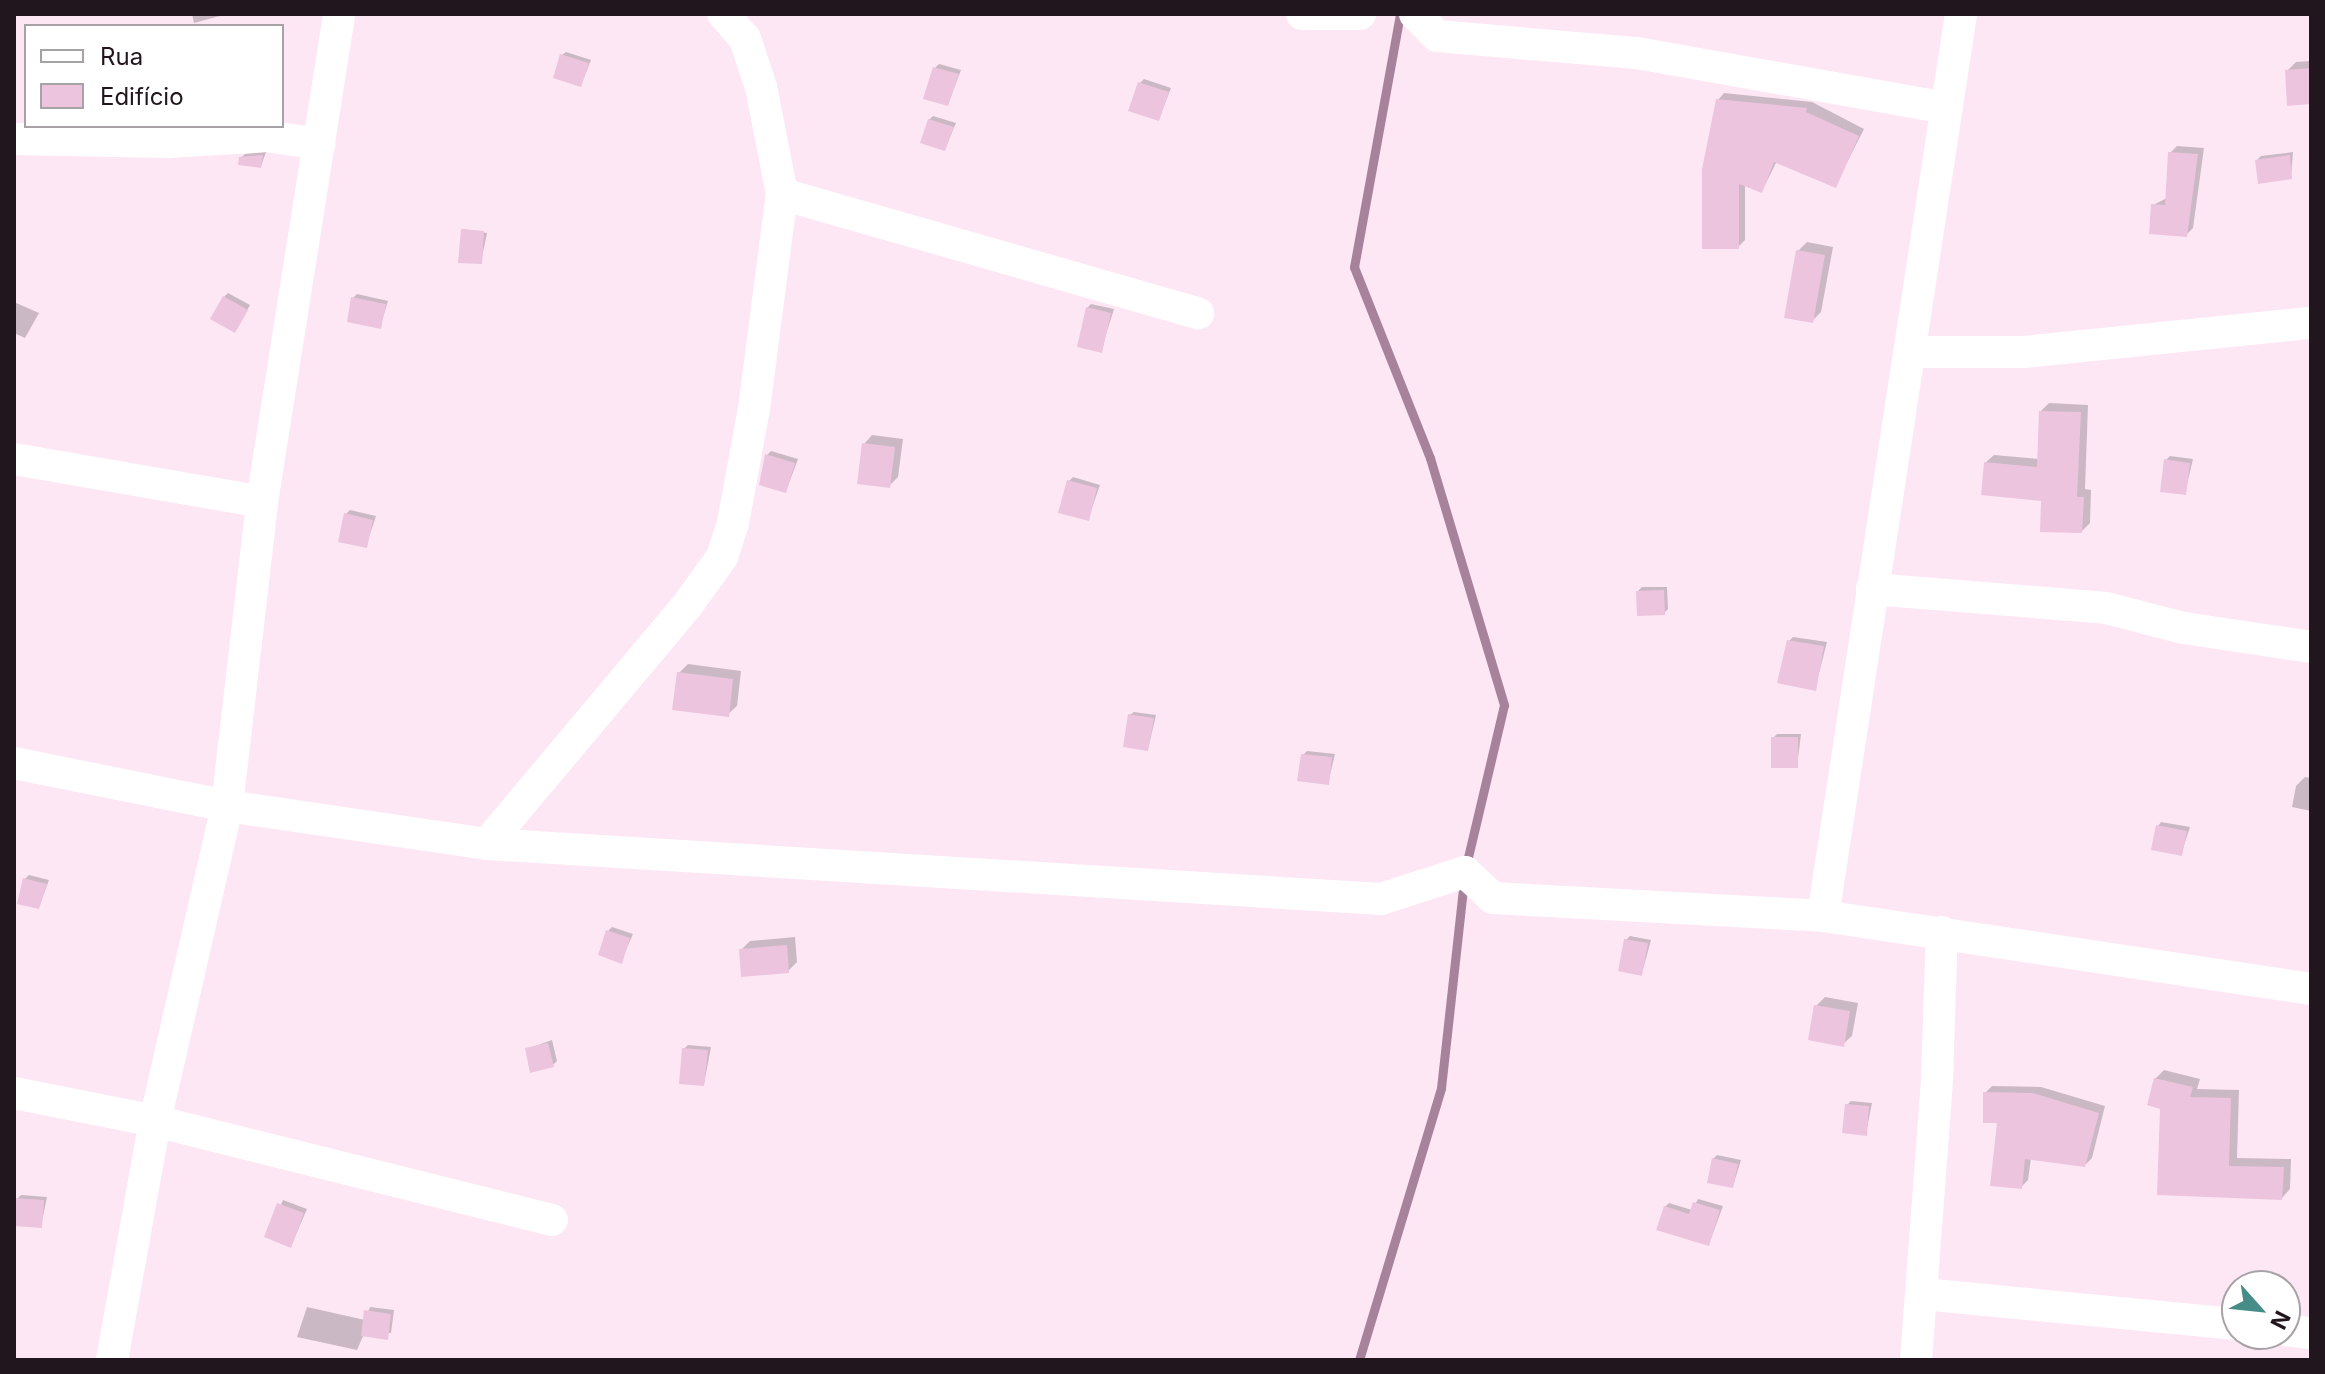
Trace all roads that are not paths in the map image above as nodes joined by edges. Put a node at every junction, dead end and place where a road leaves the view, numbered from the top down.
1 (339, 14) edge
2 (723, 14) edge
3 (1302, 14) edge
4 (1360, 14) edge
5 (1415, 14) edge
6 (1961, 14) edge
7 (1946, 108) junction
8 (21, 132) edge
9 (319, 144) junction
10 (782, 194) junction
11 (1198, 313) dead end
12 (2311, 323) edge
13 (1911, 352) junction
14 (14, 459) edge
15 (262, 502) junction
16 (1872, 589) junction
17 (2311, 647) edge
18 (14, 763) edge
19 (227, 806) junction
20 (487, 844) junction
21 (1823, 916) junction
22 (1942, 932) junction
23 (2311, 989) edge
24 (14, 1093) edge
25 (155, 1121) junction
26 (552, 1220) dead end
27 (1923, 1294) junction
28 (2221, 1322) edge
29 (112, 1360) edge
30 (1916, 1360) edge

1 - 9 street
2 - 10 street
3 - 4 street
5 - 7 street
6 - 7 street
7 - 13 street
8 - 9 street
9 - 15 street
10 - 11 street
10 - 20 street
12 - 13 street
13 - 16 street
14 - 15 street
15 - 19 street
16 - 17 street
16 - 21 street
18 - 19 street
19 - 20 street
19 - 25 street
20 - 21 street
21 - 22 street
22 - 23 street
22 - 27 street
24 - 25 street
25 - 26 street
25 - 29 street
27 - 28 street
27 - 30 street

